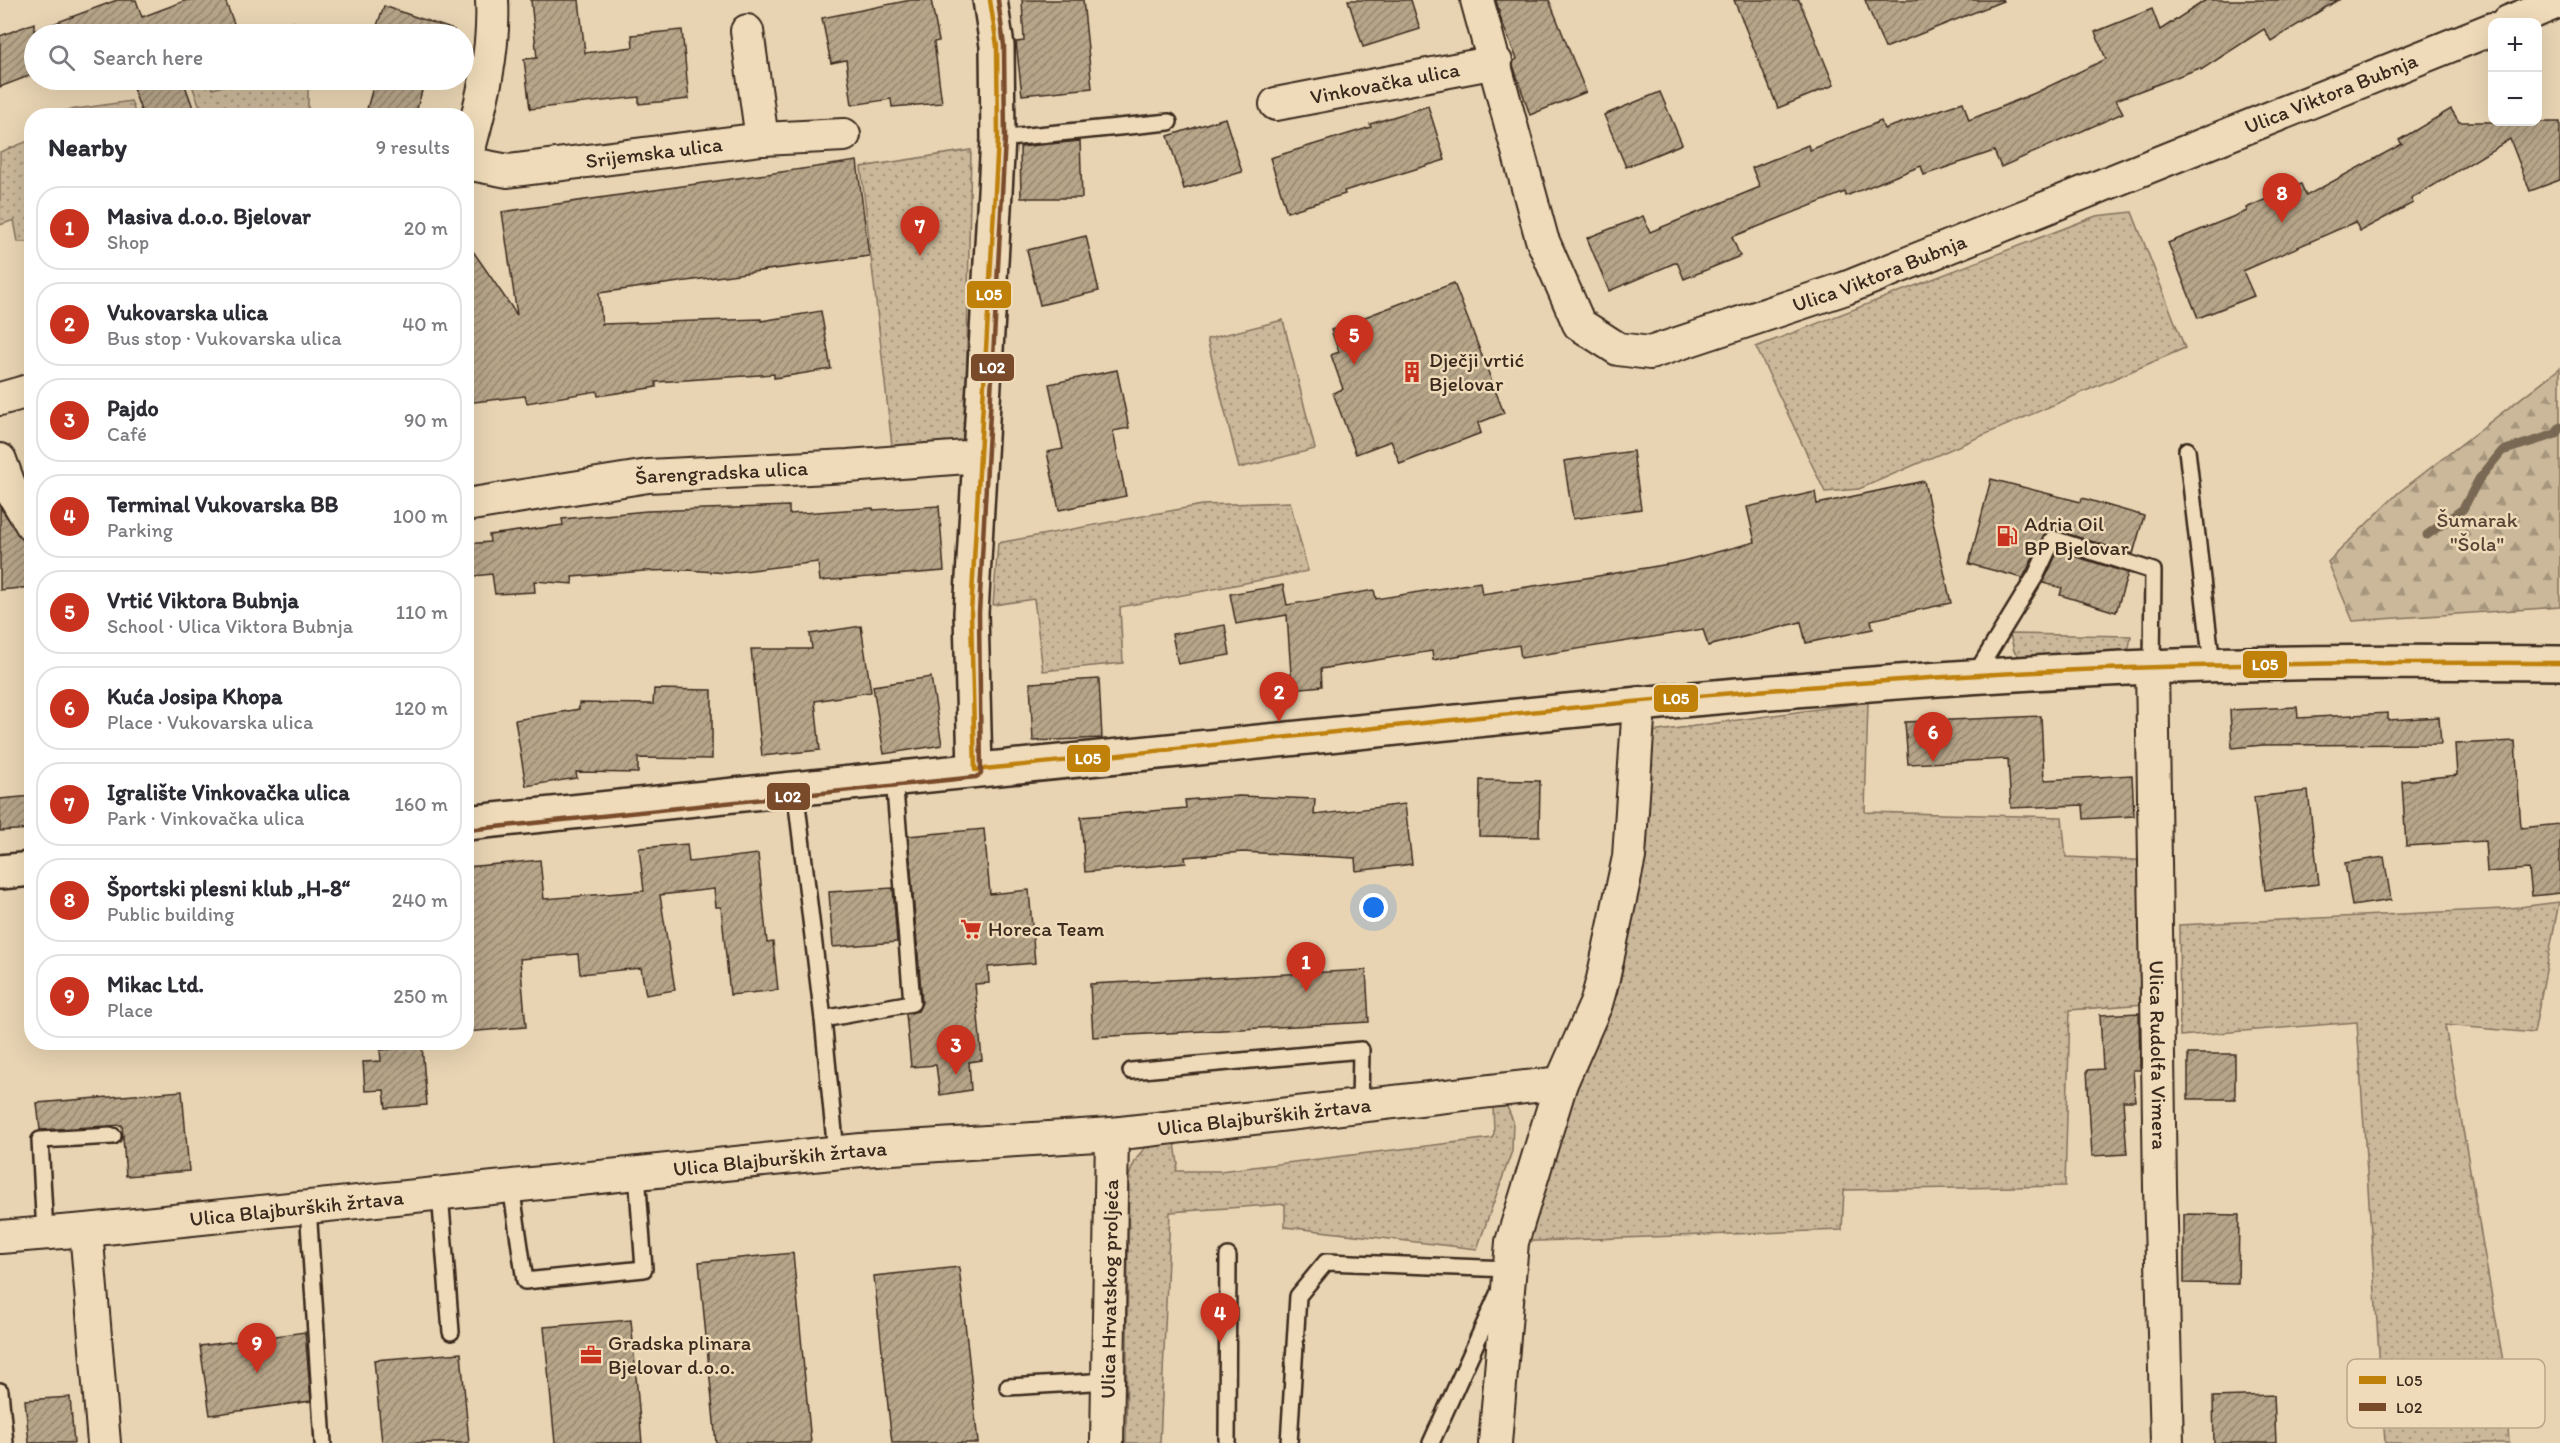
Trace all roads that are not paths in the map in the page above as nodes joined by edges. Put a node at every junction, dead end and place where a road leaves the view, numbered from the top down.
1 (492, 0) edge
2 (990, 0) edge
3 (1478, 0) edge
4 (2560, 2) edge
5 (2518, 18) edge
6 (2488, 30) edge
7 (747, 31) dead end
8 (1496, 62) junction
9 (1276, 104) dead end
10 (1169, 122) dead end
11 (474, 131) edge
12 (843, 135) dead end
13 (762, 139) junction
14 (998, 139) junction
15 (474, 164) edge
16 (24, 392) edge
17 (0, 399) edge
18 (2187, 450) dead end
19 (980, 456) junction
20 (0, 460) edge
21 (474, 504) edge
22 (24, 512) edge
23 (2560, 663) edge
24 (2212, 665) junction
25 (2152, 667) junction
26 (1975, 676) junction
27 (1639, 703) junction
28 (975, 770) junction
29 (894, 777) junction
30 (795, 788) junction
31 (474, 822) edge
32 (24, 870) edge
33 (0, 872) edge
34 (823, 1019) junction
35 (1131, 1071) dead end
36 (1561, 1083) junction
37 (1360, 1106) junction
38 (1112, 1134) junction
39 (113, 1136) dead end
40 (836, 1153) junction
41 (637, 1173) junction
42 (511, 1186) junction
43 (440, 1194) junction
44 (308, 1207) junction
45 (86, 1230) junction
46 (45, 1233) junction
47 (0, 1237) edge
48 (1228, 1256) dead end
49 (1509, 1269) junction
50 (451, 1332) dead end
51 (1108, 1381) junction
52 (1008, 1387) dead end
53 (0, 1391) edge
54 (5, 1443) edge
55 (104, 1443) edge
56 (323, 1443) edge
57 (1107, 1443) edge
58 (1227, 1443) edge
59 (1288, 1443) edge
60 (1431, 1443) edge
61 (1496, 1443) edge
62 (2167, 1443) edge

1 - 11 street
2 - 14 main road
3 - 8 street, Ulica Viktora Bubnja
4 - 5 street
6 - 8 street, Ulica Viktora Bubnja
7 - 13 street
8 - 9 street, Vinkovačka ulica
10 - 14 lane
12 - 13 street, Srijemska ulica
13 - 15 street, Srijemska ulica
14 - 19 main road
16 - 17 street
18 - 24 lane
19 - 21 street, Šarengradska ulica
19 - 28 main road
20 - 22 street
23 - 24 main road
24 - 25 main road
25 - 26 main road
25 - 26 lane
25 - 62 street, Ulica Rudolfa Vimera
26 - 27 main road
27 - 28 main road
27 - 36 street
28 - 29 main road
29 - 30 main road
29 - 34 lane
30 - 31 main road
30 - 34 lane
32 - 33 main road
34 - 40 lane
35 - 37 lane
36 - 37 street, Ulica Blajburških žrtava
36 - 49 street
37 - 38 street, Ulica Blajburških žrtava
38 - 40 street, Ulica Blajburških žrtava
38 - 51 street, Ulica Hrvatskog proljeća
39 - 46 lane
40 - 41 street, Ulica Blajburških žrtava
41 - 42 street, Ulica Blajburških žrtava
41 - 42 lane
42 - 43 street, Ulica Blajburških žrtava
43 - 44 street, Ulica Blajburških žrtava
43 - 50 lane
44 - 45 street, Ulica Blajburških žrtava
44 - 56 lane
45 - 46 street, Ulica Blajburških žrtava
45 - 55 street
46 - 47 street, Ulica Blajburških žrtava
48 - 58 lane
49 - 59 lane
49 - 60 lane
49 - 61 street
51 - 52 lane
51 - 57 street, Ulica Hrvatskog proljeća
53 - 54 lane

